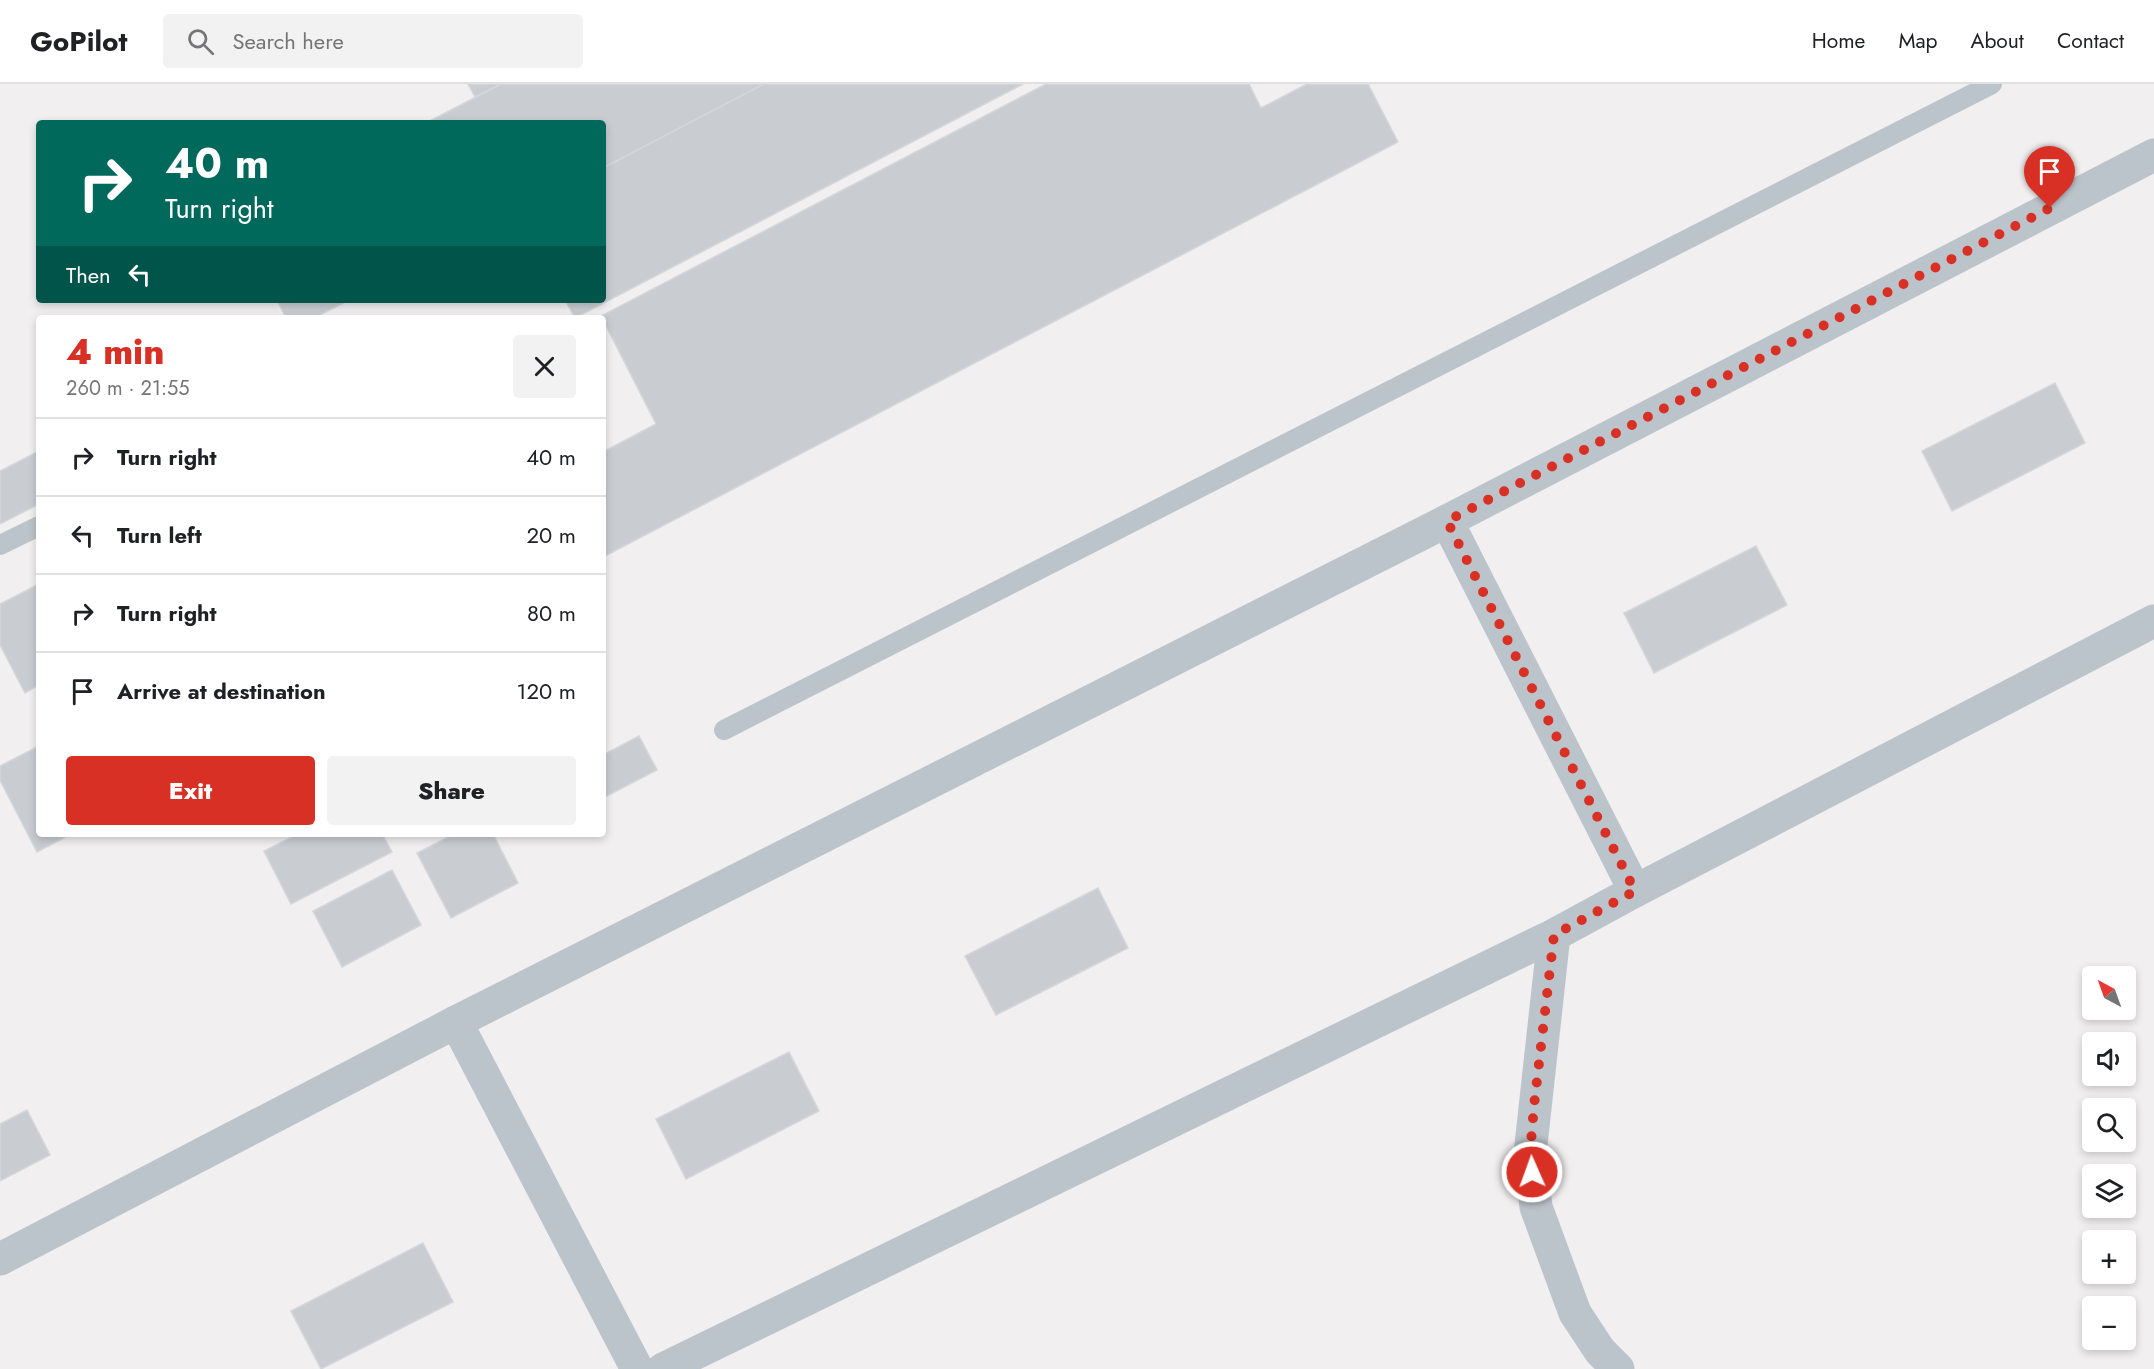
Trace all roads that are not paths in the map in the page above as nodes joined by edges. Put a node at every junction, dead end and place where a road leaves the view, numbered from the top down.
1 (1992, 84) edge
2 (2154, 155) edge
3 (1447, 521) junction
4 (36, 527) edge
5 (0, 545) edge
6 (2154, 621) edge
7 (724, 730) dead end
8 (1635, 891) junction
9 (1554, 935) junction
10 (456, 1022) junction
11 (0, 1259) edge
12 (638, 1369) edge
13 (663, 1369) edge
14 (1618, 1369) edge

1 - 7 lane
2 - 3 street
3 - 8 street
3 - 10 street
4 - 5 lane
6 - 8 street
8 - 9 street
9 - 13 street
9 - 14 street
10 - 11 street
10 - 12 street

